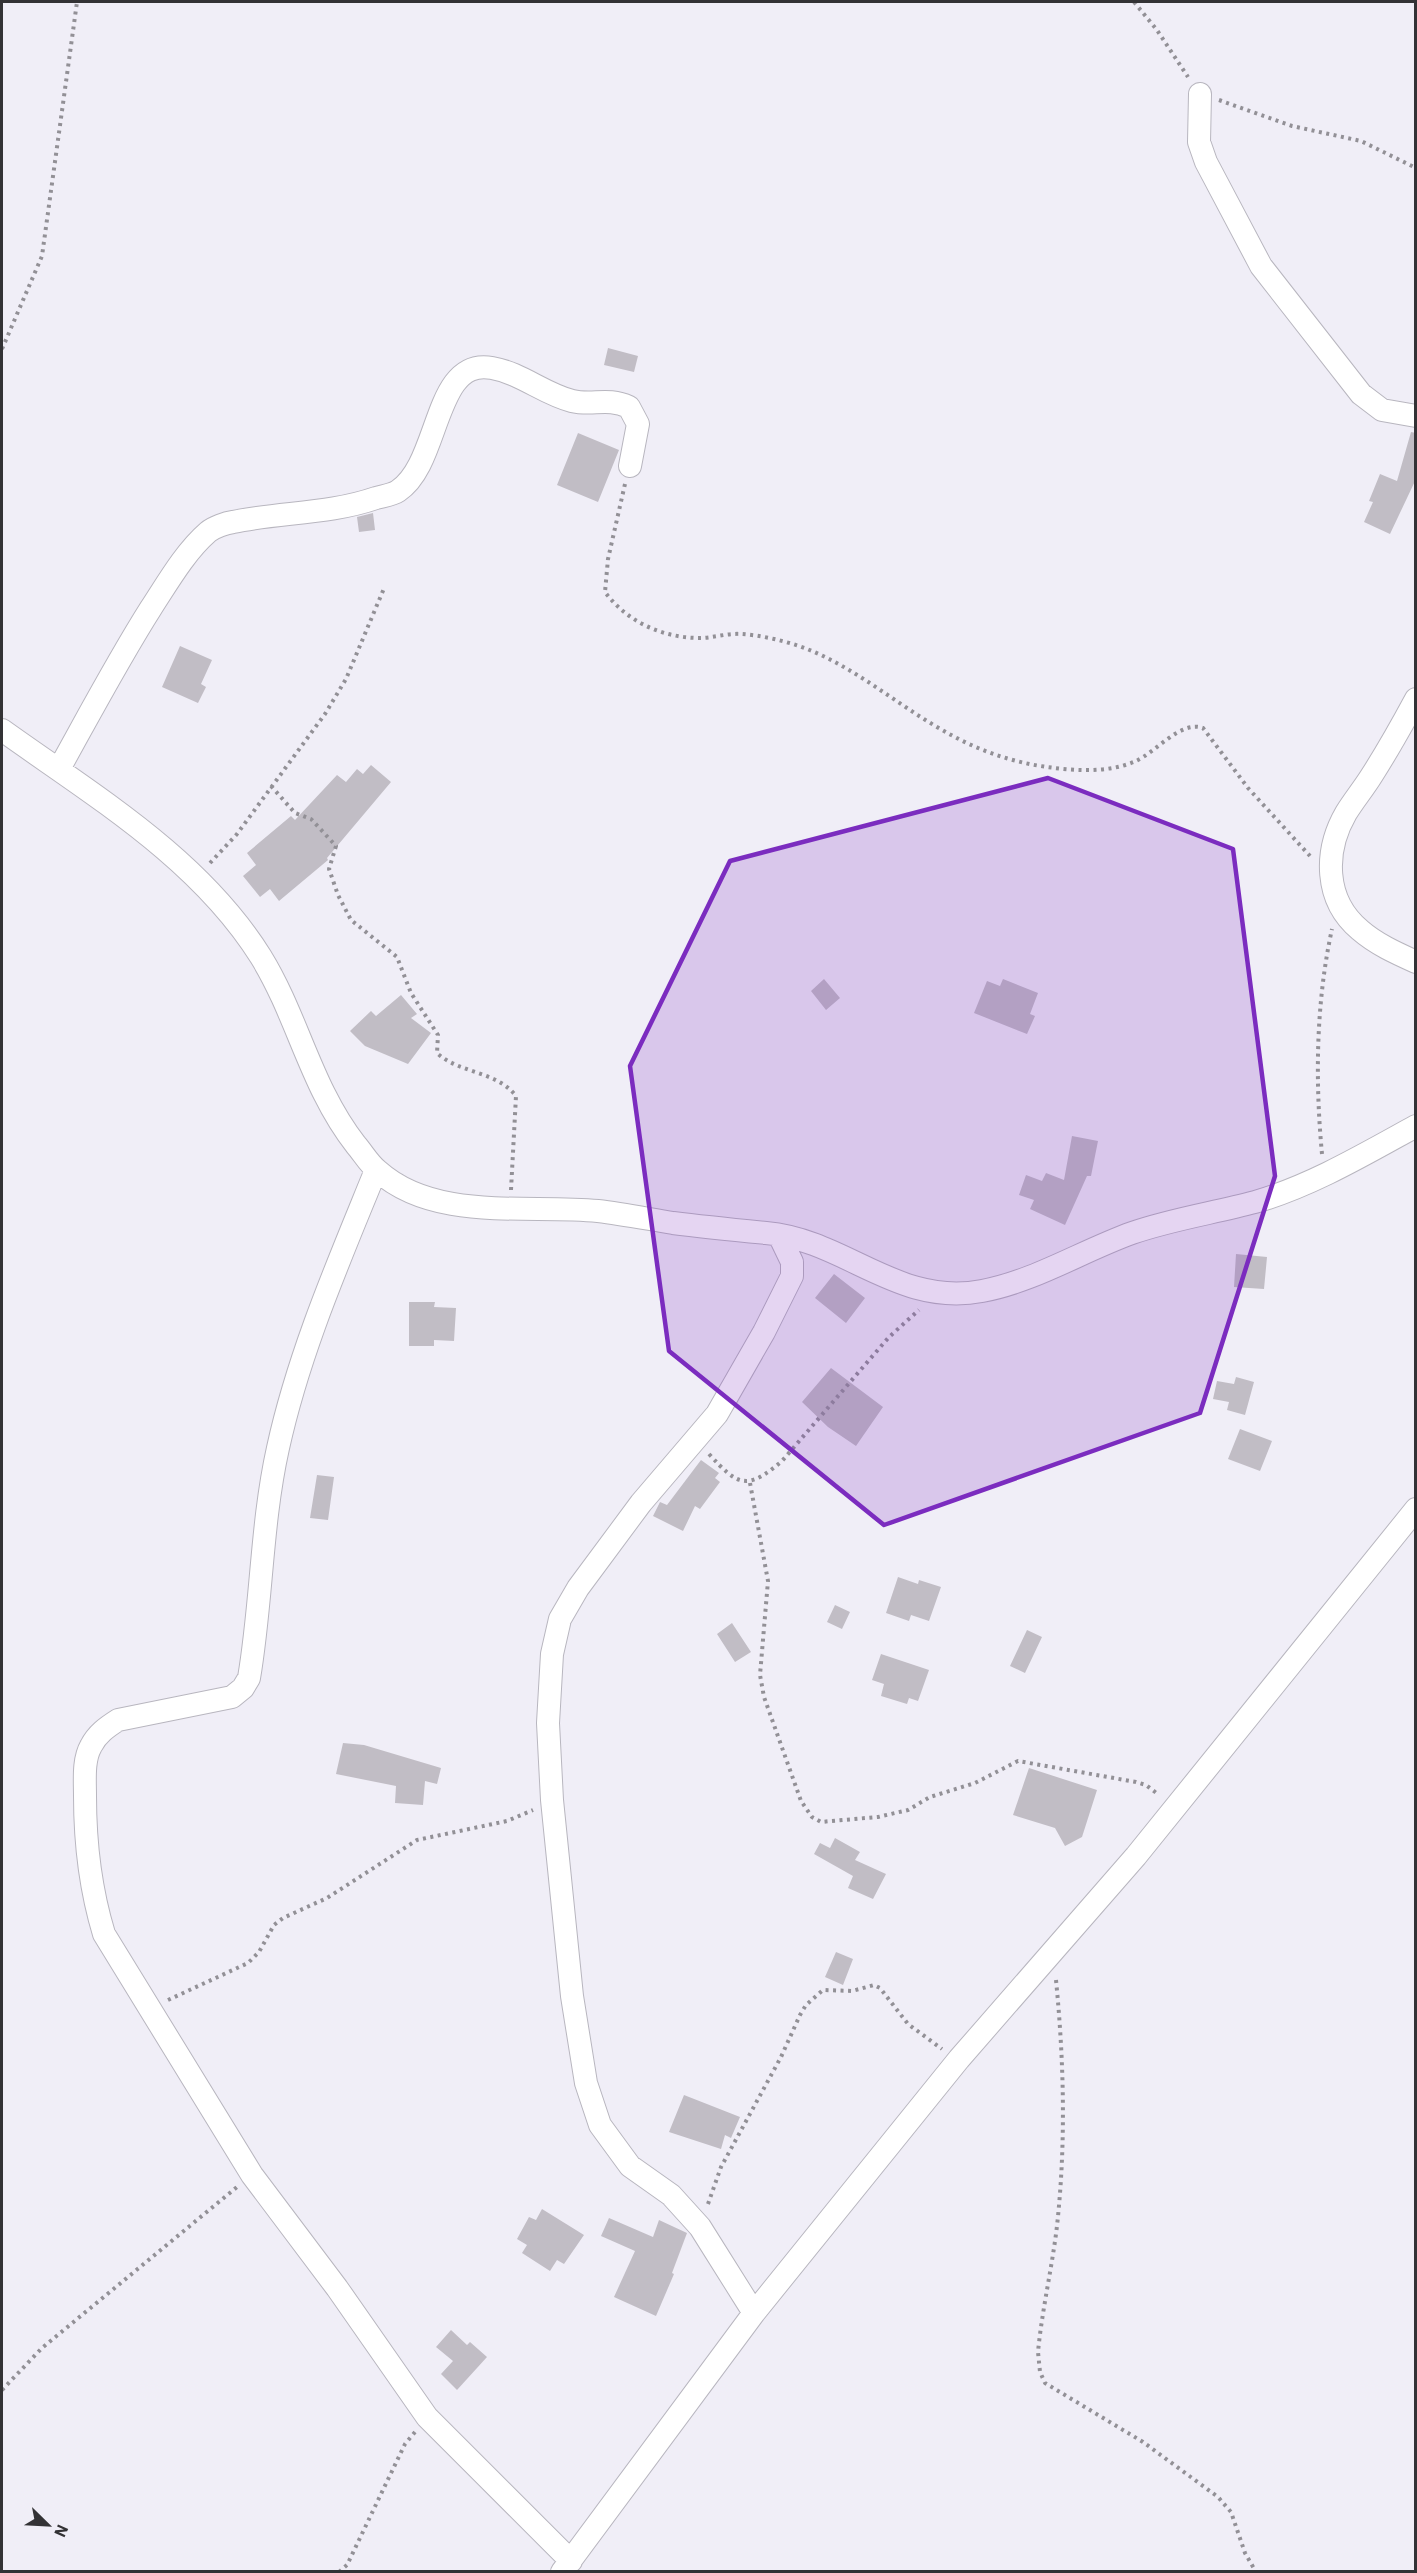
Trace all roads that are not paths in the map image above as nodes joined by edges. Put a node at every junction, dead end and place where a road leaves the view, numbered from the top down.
1 (1200, 94) road end
2 (1416, 416) edge
3 (630, 466) road end
4 (1416, 699) edge
5 (2, 730) edge
6 (59, 769) junction
7 (1416, 962) edge
8 (1416, 1126) edge
9 (376, 1170) junction
10 (779, 1234) junction
11 (1416, 1509) edge
12 (754, 2313) junction
13 (566, 2566) edge

1 - 2 street
3 - 6 street
4 - 7 street
5 - 6 street
6 - 9 street
8 - 10 street
9 - 10 street
9 - 13 street
10 - 12 street
11 - 12 street
12 - 13 street

